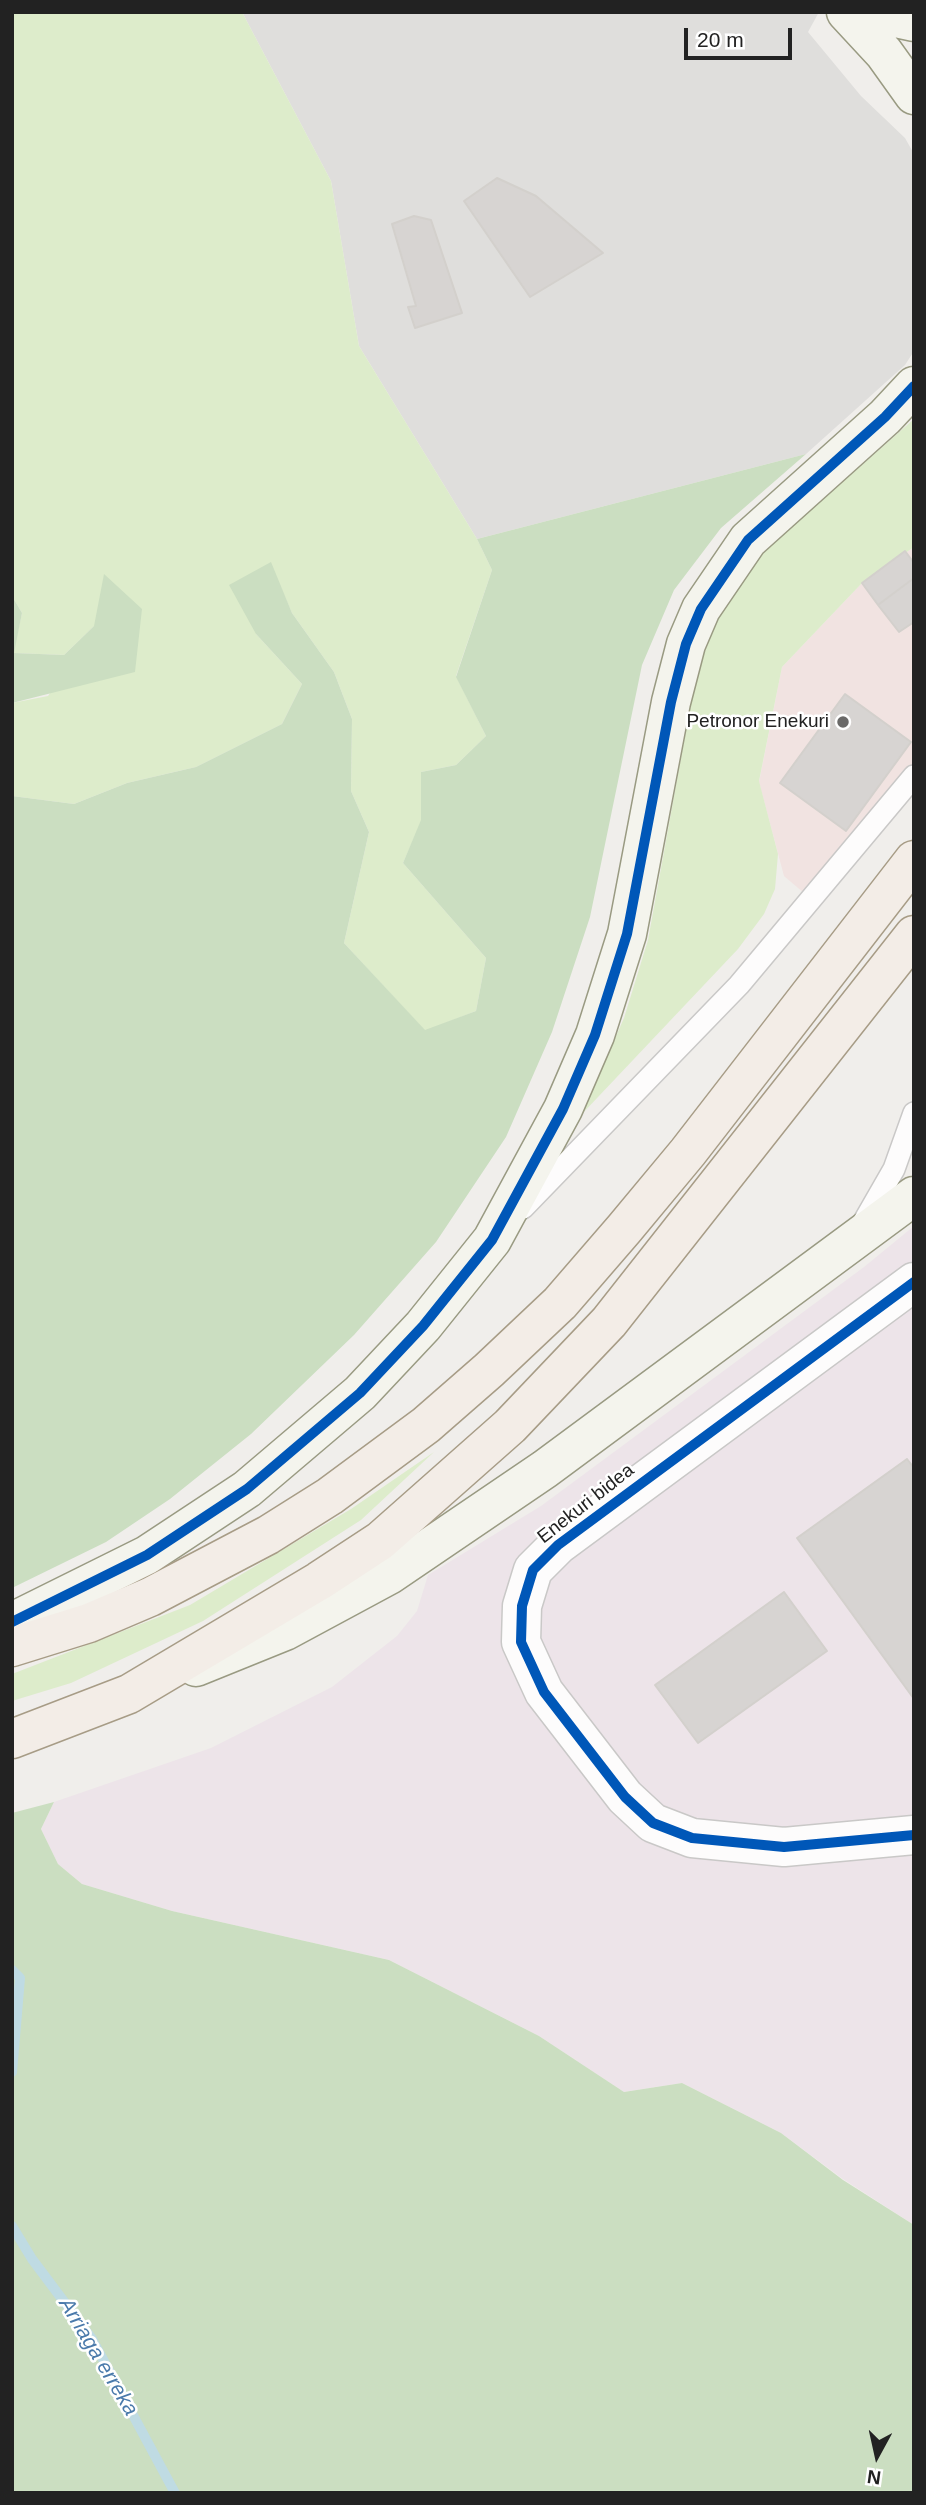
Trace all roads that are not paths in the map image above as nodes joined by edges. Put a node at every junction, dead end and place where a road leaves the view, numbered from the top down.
1 (846, 12) edge
2 (868, 12) edge
3 (914, 22) edge
4 (899, 62) edge
5 (914, 95) edge
6 (914, 386) edge
7 (914, 776) edge
8 (914, 860) edge
9 (914, 935) edge
10 (914, 1113) edge
11 (914, 1196) edge
12 (492, 1240) junction
13 (851, 1243) junction
14 (914, 1283) edge
15 (12, 1622) edge
16 (12, 1647) edge
17 (129, 1694) junction
18 (12, 1739) edge
19 (914, 1835) edge

1 - 4 street
2 - 3 street
4 - 5 street
6 - 12 street
7 - 12 lane
8 - 16 main road
9 - 17 main road
10 - 13 lane
11 - 13 street
12 - 15 street
13 - 17 street
14 - 19 street, Enekuri bidea
17 - 18 main road

